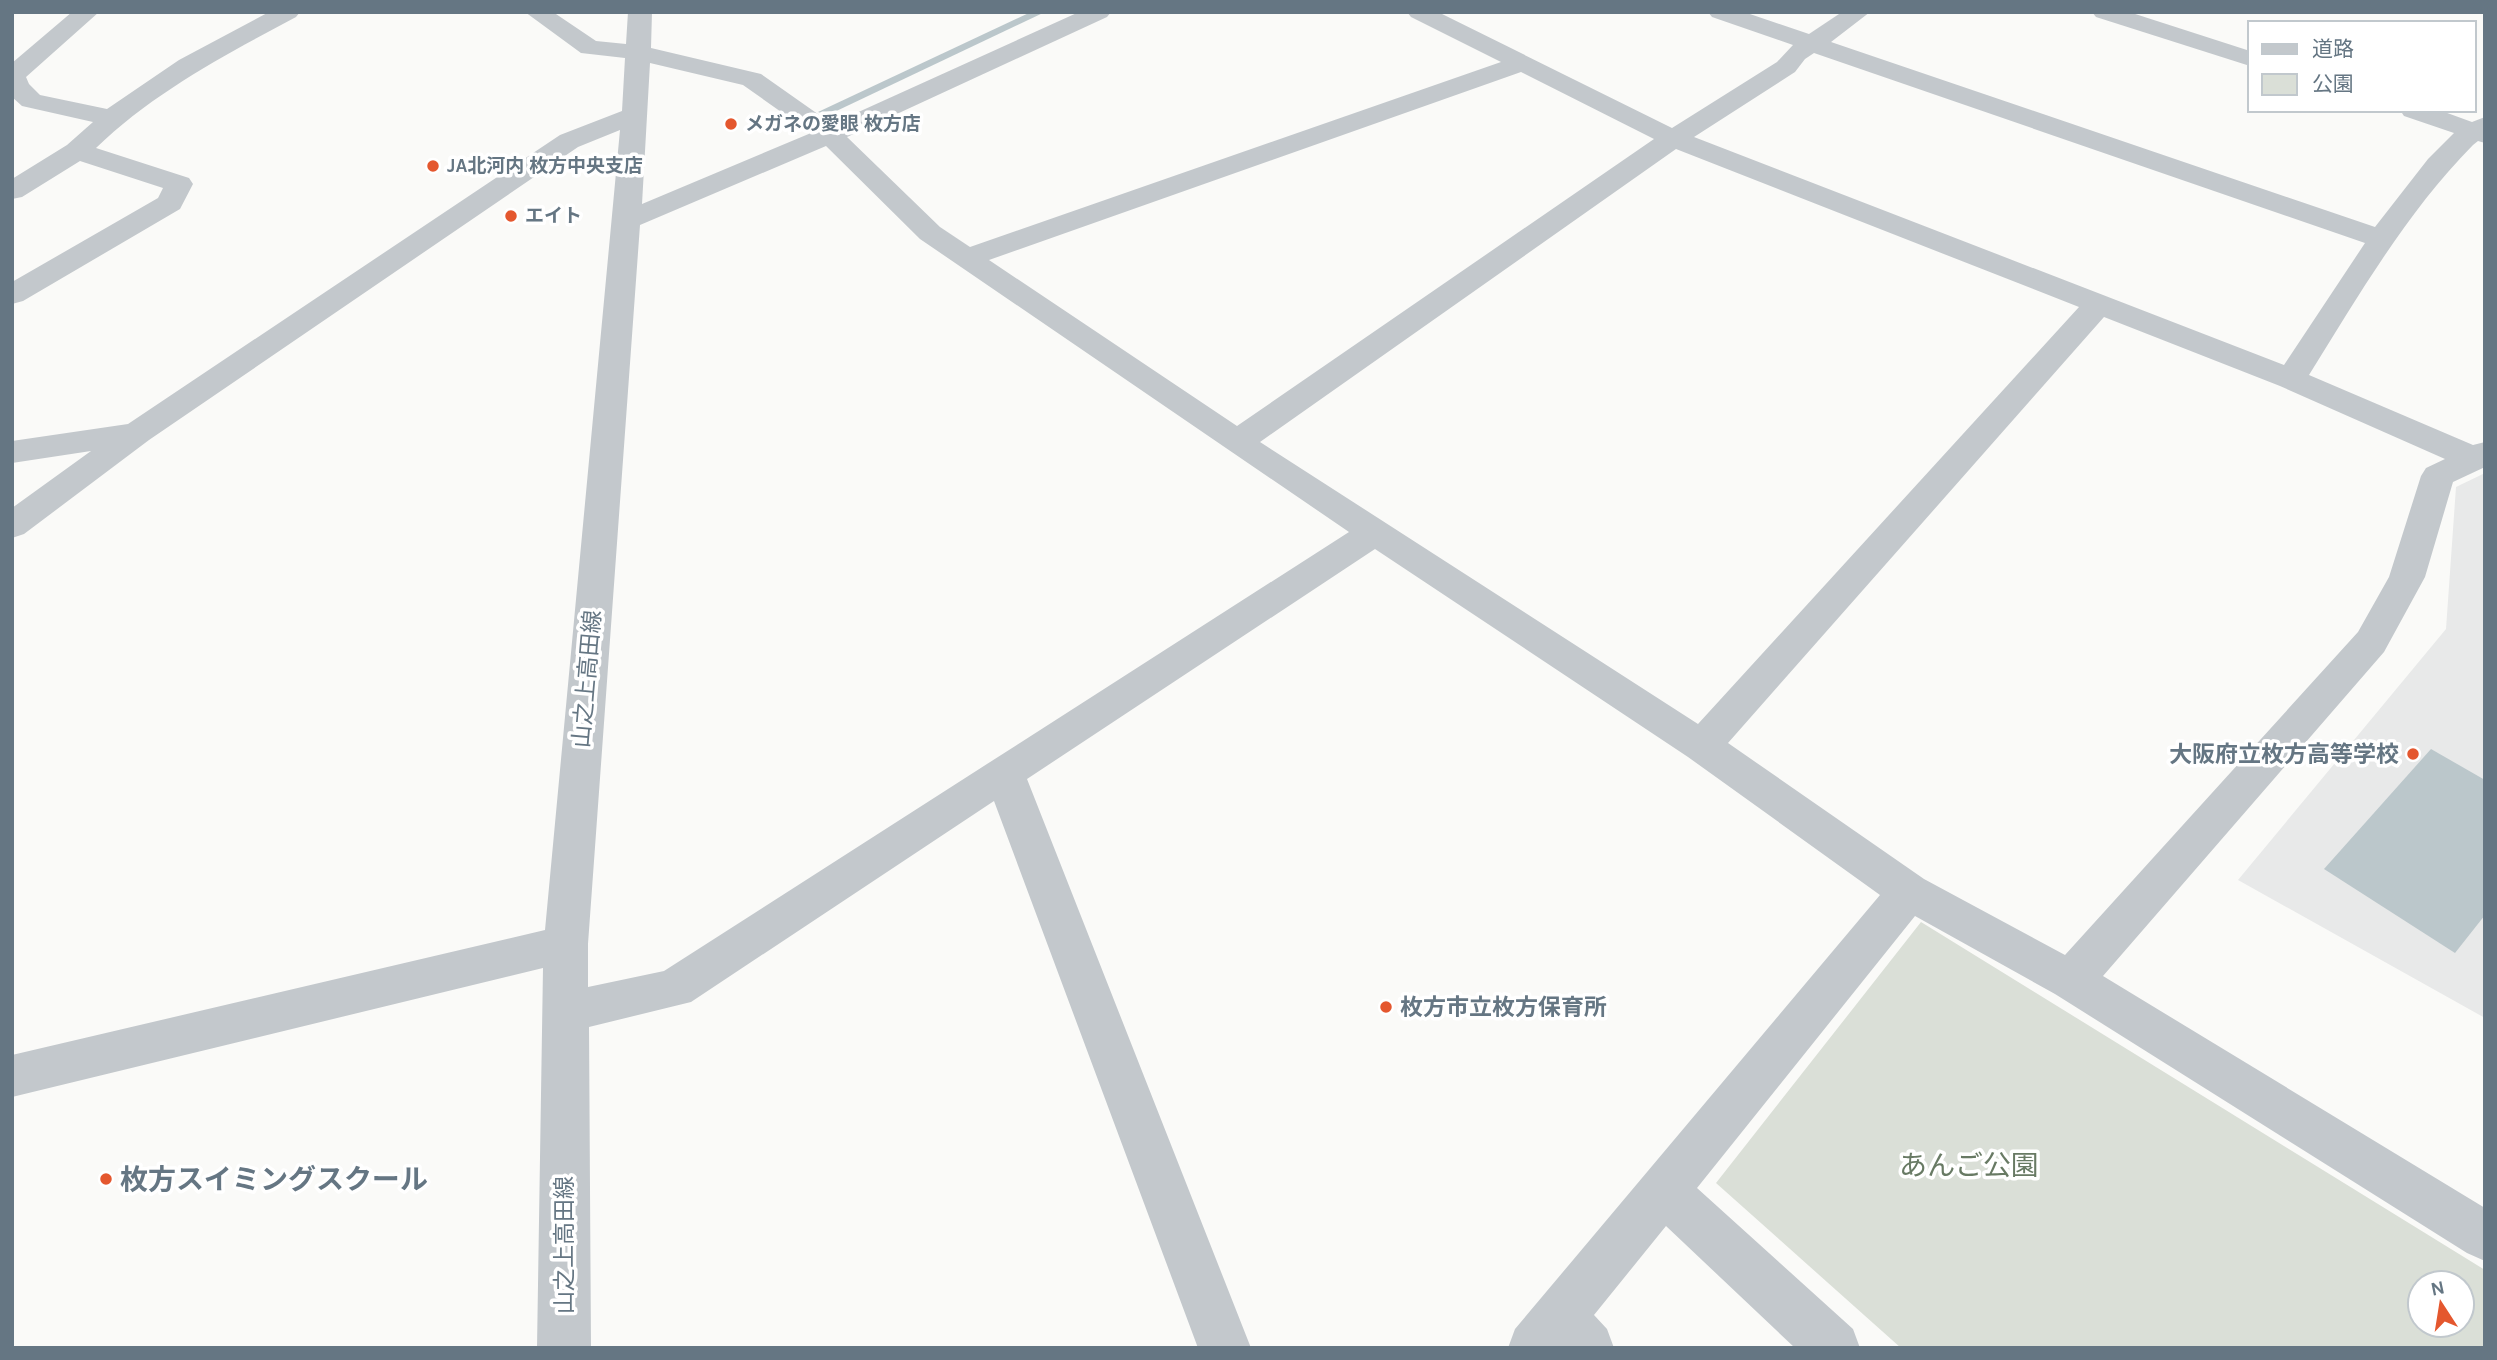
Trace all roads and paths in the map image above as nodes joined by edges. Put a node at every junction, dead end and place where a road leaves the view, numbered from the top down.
1 (87, 12) edge
2 (288, 12) edge
3 (537, 12) edge
4 (640, 12) edge
5 (1099, 12) edge
6 (1419, 12) edge
7 (1720, 12) edge
8 (1858, 12) edge
9 (2104, 12) edge
10 (2166, 12) edge
11 (2139, 23) junction
12 (1812, 45) junction
13 (637, 52) junction
14 (2248, 57) edge
15 (1523, 63) junction
16 (2420, 112) edge
17 (635, 115) junction
18 (112, 118) junction
19 (2481, 130) edge
20 (830, 135) junction
21 (1674, 139) junction
22 (78, 151) junction
23 (12, 191) edge
24 (625, 222) junction
25 (2382, 239) junction
26 (967, 258) junction
27 (12, 295) edge
28 (2099, 304) junction
29 (2291, 379) junction
30 (137, 433) junction
31 (1237, 442) junction
32 (12, 452) edge
33 (2479, 455) edge
34 (57, 492) junction
35 (12, 514) edge
36 (12, 526) edge
37 (1375, 532) junction
38 (1702, 746) junction
39 (1004, 774) junction
40 (1909, 892) junction
41 (566, 944) junction
42 (2071, 980) junction
43 (566, 1012) junction
44 (12, 1076) edge
45 (1663, 1190) junction
46 (2485, 1236) edge
47 (1561, 1337) edge
48 (564, 1348) edge
49 (1225, 1348) edge
50 (1834, 1348) edge

1 - 18 street
2 - 18 street
3 - 13 street
4 - 13 street, 山之上高田線
5 - 20 street
6 - 15 street
7 - 12 street
8 - 12 street
9 - 11 street
10 - 11 street
11 - 14 street
12 - 21 street
12 - 25 street
13 - 17 street, 山之上高田線
13 - 20 street
15 - 21 street
15 - 26 street
16 - 19 street
17 - 24 street, 山之上高田線
17 - 30 street
18 - 22 street
19 - 25 street
20 - 24 street
20 - 26 street
21 - 28 street
21 - 31 street
22 - 23 street
22 - 27 street
24 - 41 street, 山之上高田線
25 - 29 street
26 - 31 street
28 - 29 street
28 - 38 street
29 - 33 street
30 - 32 street
30 - 34 street
31 - 37 street
33 - 42 street
34 - 35 street
34 - 36 street
37 - 38 street
37 - 39 street
38 - 40 street
39 - 43 street
39 - 49 street
40 - 42 street
40 - 45 street
41 - 43 street, 山之上高田線
41 - 44 street
42 - 46 street
43 - 48 street, 山之上高田線
45 - 47 street
45 - 50 street

